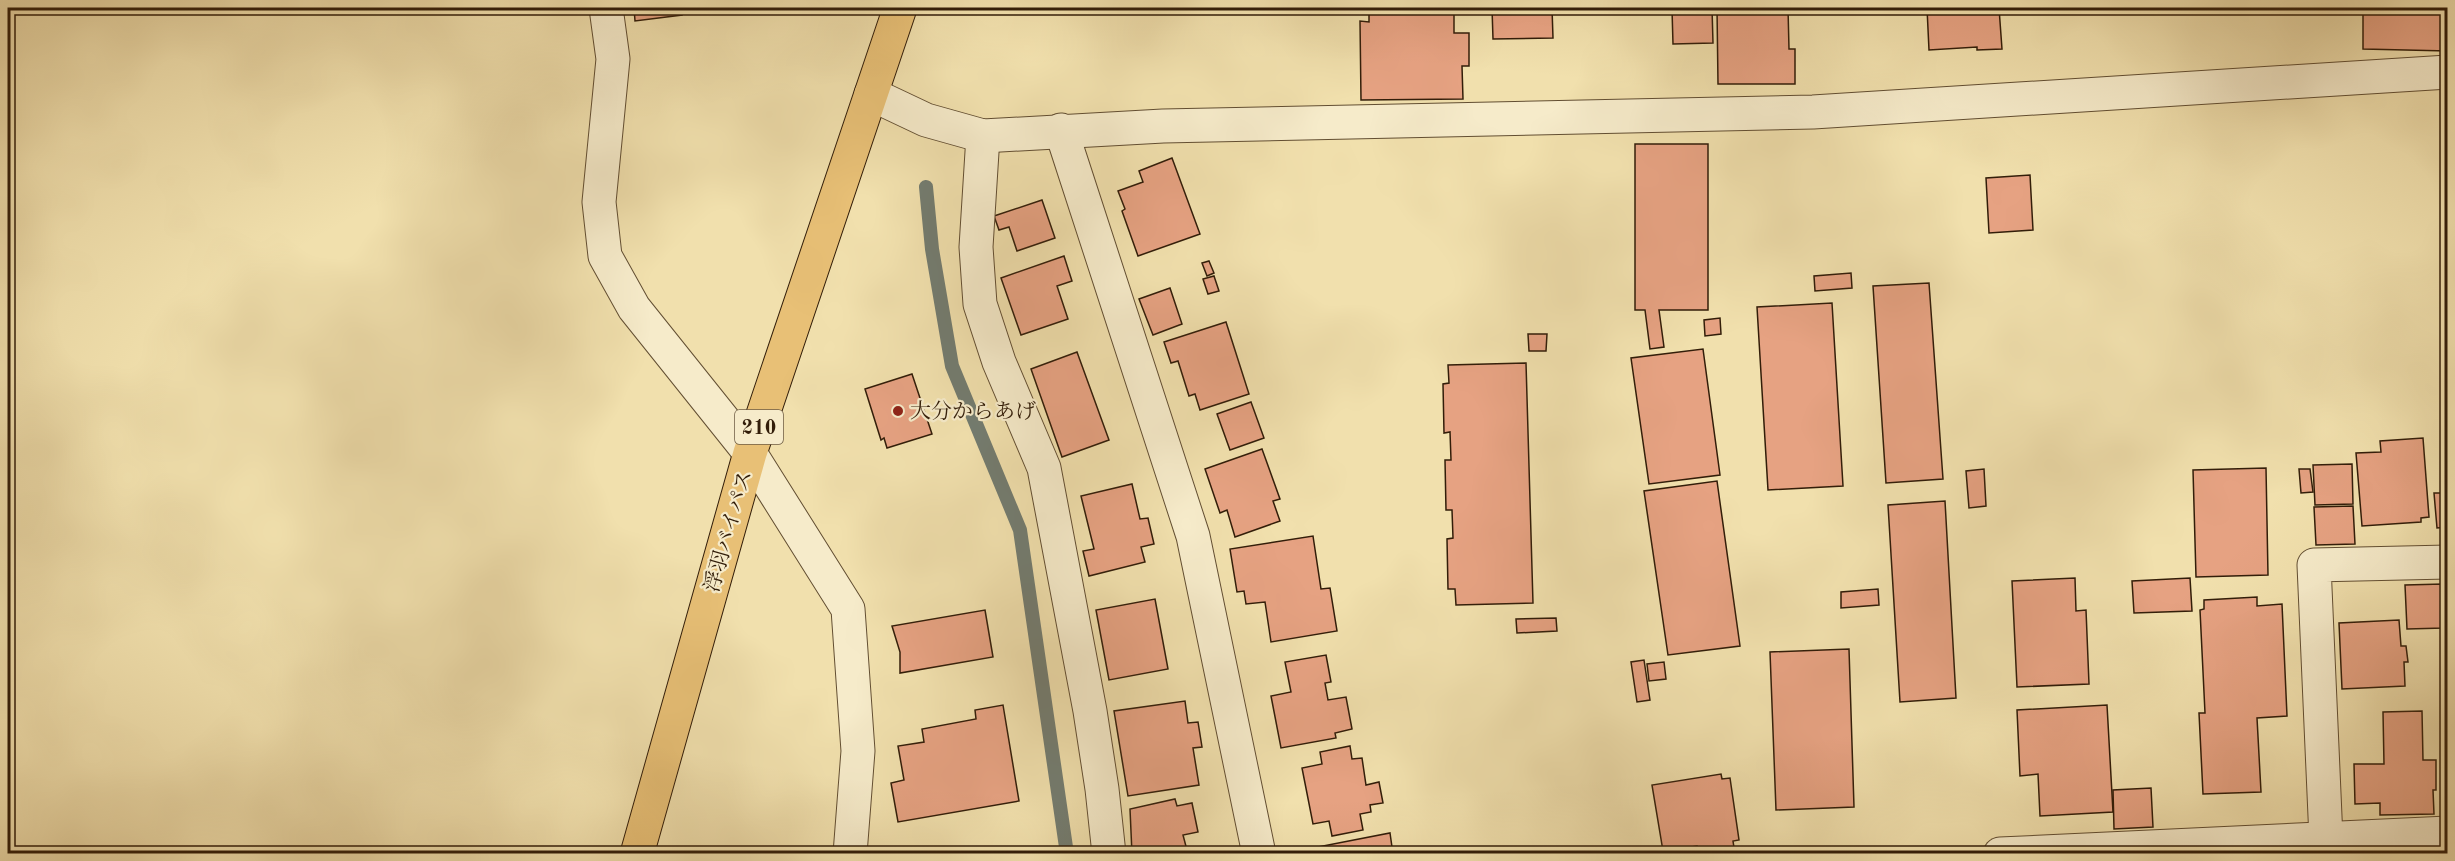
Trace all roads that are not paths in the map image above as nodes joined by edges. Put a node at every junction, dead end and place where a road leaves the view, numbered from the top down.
1 (606, 8) edge
2 (900, 8) edge
3 (2448, 72) edge
4 (871, 94) junction
5 (1061, 130) junction
6 (983, 136) junction
7 (750, 453) junction
8 (2448, 562) edge
9 (2448, 833) edge
10 (2326, 838) junction
11 (637, 854) edge
12 (850, 854) edge
13 (1109, 854) edge
14 (1259, 854) edge
15 (2000, 854) edge

1 - 7 street
2 - 4 highway, 浮羽バイパス / 210
3 - 5 street
4 - 6 street
4 - 7 highway, 浮羽バイパス / 210
5 - 6 street
5 - 14 street
6 - 13 street
7 - 11 highway, 浮羽バイパス / 210
7 - 12 street
8 - 10 street
9 - 10 street
10 - 15 street

